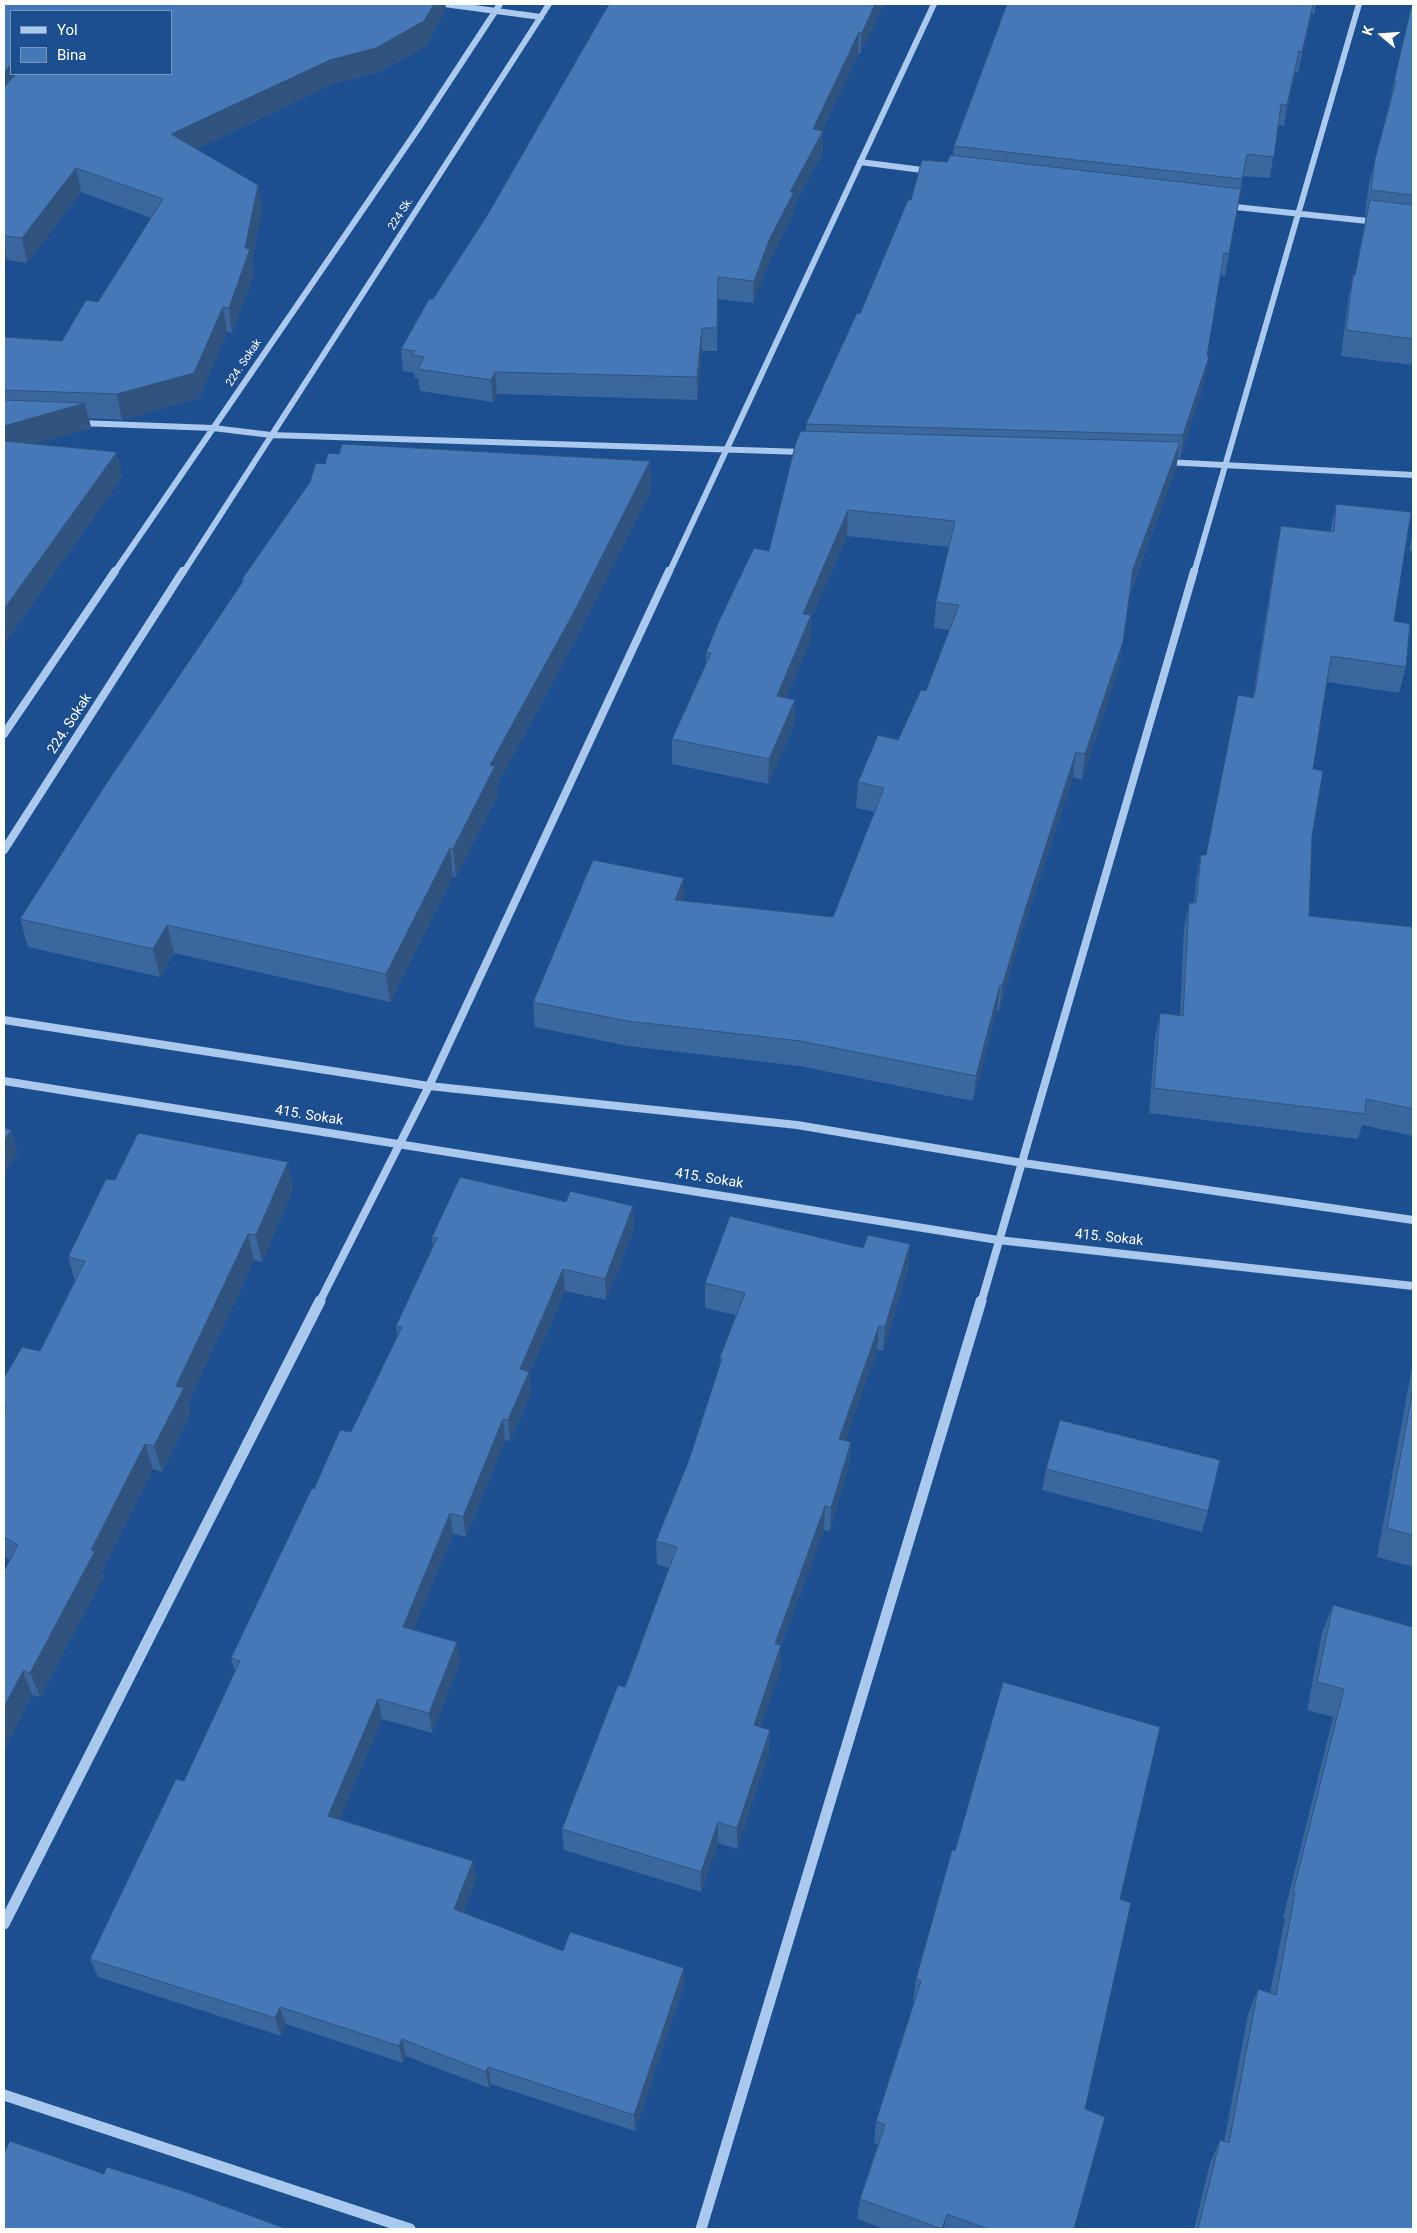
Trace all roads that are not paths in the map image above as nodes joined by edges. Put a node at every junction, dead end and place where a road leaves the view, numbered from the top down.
1 (444, 4) edge
2 (500, 4) edge
3 (549, 4) edge
4 (934, 4) edge
5 (1359, 4) edge
6 (495, 11) junction
7 (541, 17) junction
8 (860, 162) junction
9 (938, 172) edge
10 (1220, 205) edge
11 (1298, 214) junction
12 (1384, 223) edge
13 (74, 423) edge
14 (213, 428) junction
15 (270, 435) junction
16 (727, 450) junction
17 (816, 453) edge
18 (1156, 462) edge
19 (1225, 464) junction
20 (1413, 475) edge
21 (4, 734) edge
22 (4, 850) edge
23 (4, 1020) edge
24 (4, 1081) edge
25 (429, 1086) junction
26 (399, 1144) junction
27 (1023, 1163) junction
28 (1413, 1220) edge
29 (998, 1240) junction
30 (1413, 1286) edge
31 (4, 1924) edge
32 (4, 2095) edge
33 (410, 2229) edge
34 (702, 2229) edge

1 - 6 street
2 - 6 street, 224. Sokak
3 - 7 street, 224 Sk.
4 - 8 street
5 - 11 street
6 - 7 street
6 - 14 street, 224. Sokak
7 - 15 street, 224 Sk.
8 - 9 street
8 - 16 street
10 - 11 street
11 - 12 street
11 - 19 street
13 - 14 street
14 - 15 street
14 - 21 street, 224. Sokak
15 - 16 street
15 - 22 street, 224. Sokak
16 - 17 street
16 - 25 street
18 - 19 street
19 - 20 street
19 - 27 street
23 - 25 street
24 - 26 street, 415. Sokak
25 - 26 street
25 - 27 street
26 - 29 street, 415. Sokak
26 - 31 street
27 - 28 street
27 - 29 street
29 - 30 street, 415. Sokak
29 - 34 street
32 - 33 street

